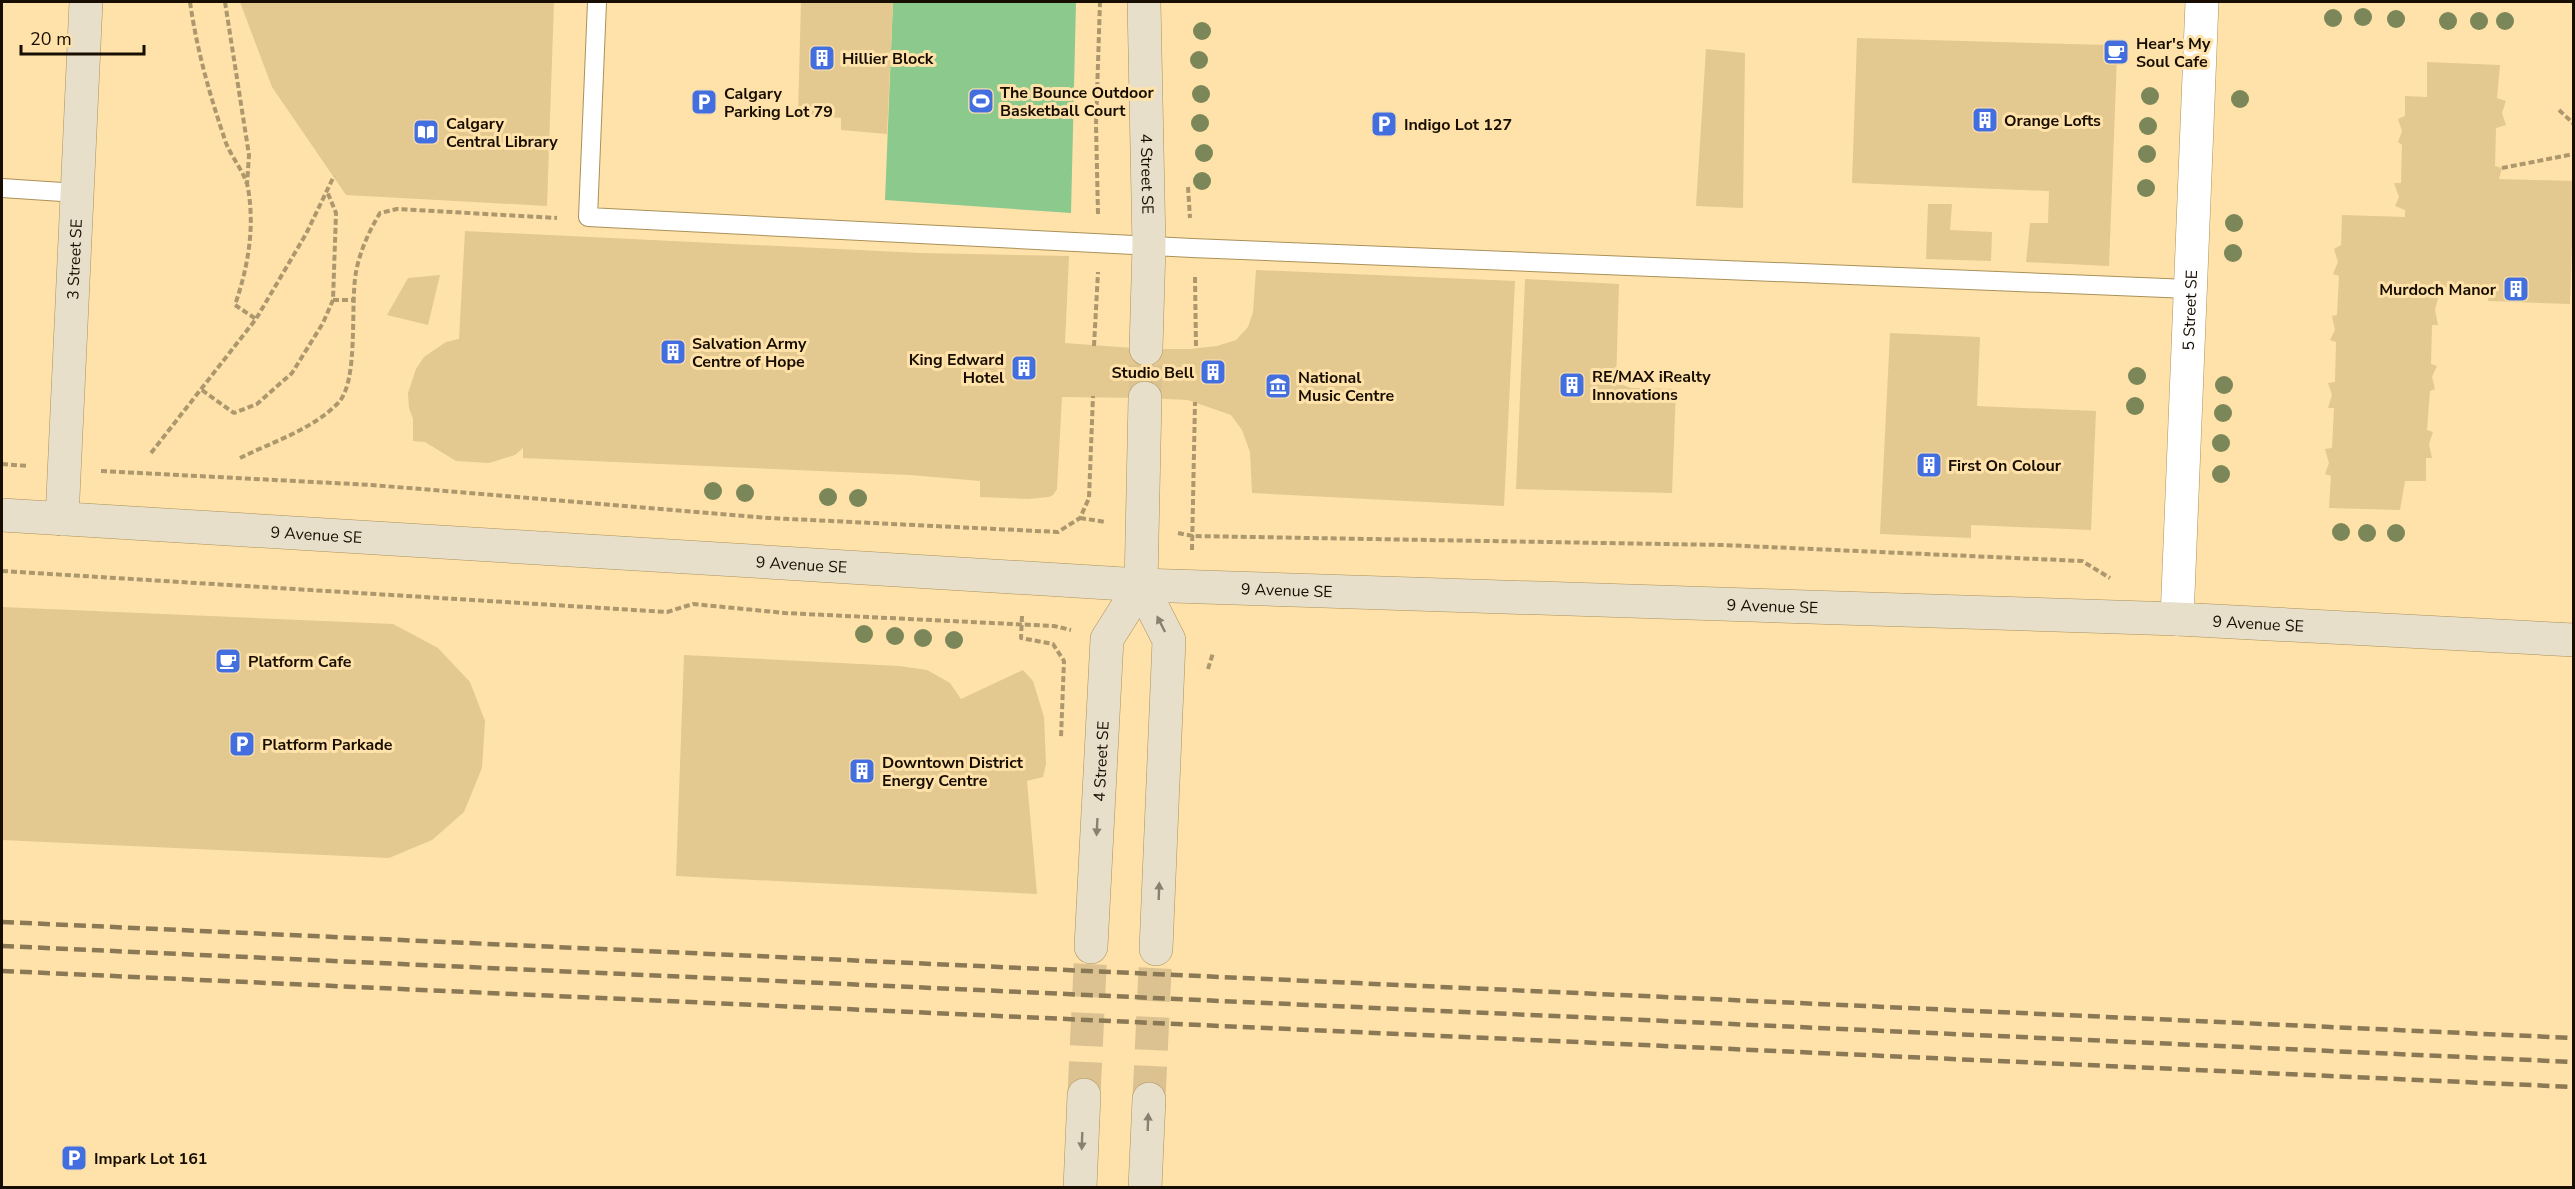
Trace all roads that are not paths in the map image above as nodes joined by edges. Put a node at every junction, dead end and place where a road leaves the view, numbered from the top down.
1 (86, 2) edge
2 (597, 2) edge
3 (1144, 2) edge
4 (2202, 2) edge
5 (2, 188) edge
6 (77, 193) junction
7 (1149, 246) junction
8 (2189, 289) junction
9 (1146, 349) tunnel mouth
10 (1145, 398) tunnel mouth
11 (2, 515) edge
12 (62, 519) junction
13 (1141, 585) junction
14 (2177, 619) junction
15 (2574, 640) edge
16 (1091, 946) tunnel mouth
17 (1156, 949) tunnel mouth
18 (1084, 1095) tunnel mouth
19 (1149, 1099) tunnel mouth
20 (1080, 1188) edge
21 (1145, 1188) edge

1 - 6 main road, 3 Street SE
2 - 7 lane
3 - 7 main road, 4 Street SE
4 - 8 street, 5 Street SE
5 - 6 lane
6 - 12 main road, 3 Street SE
7 - 8 lane
7 - 9 main road, 4 Street SE
8 - 14 street, 5 Street SE
10 - 13 main road
11 - 12 main road, 9 Avenue SE
12 - 13 main road, 9 Avenue SE
13 - 14 main road, 9 Avenue SE
13 -> 16 main road, 4 Street SE
17 -> 13 main road
14 - 15 main road, 9 Avenue SE
18 -> 20 main road
21 -> 19 main road

